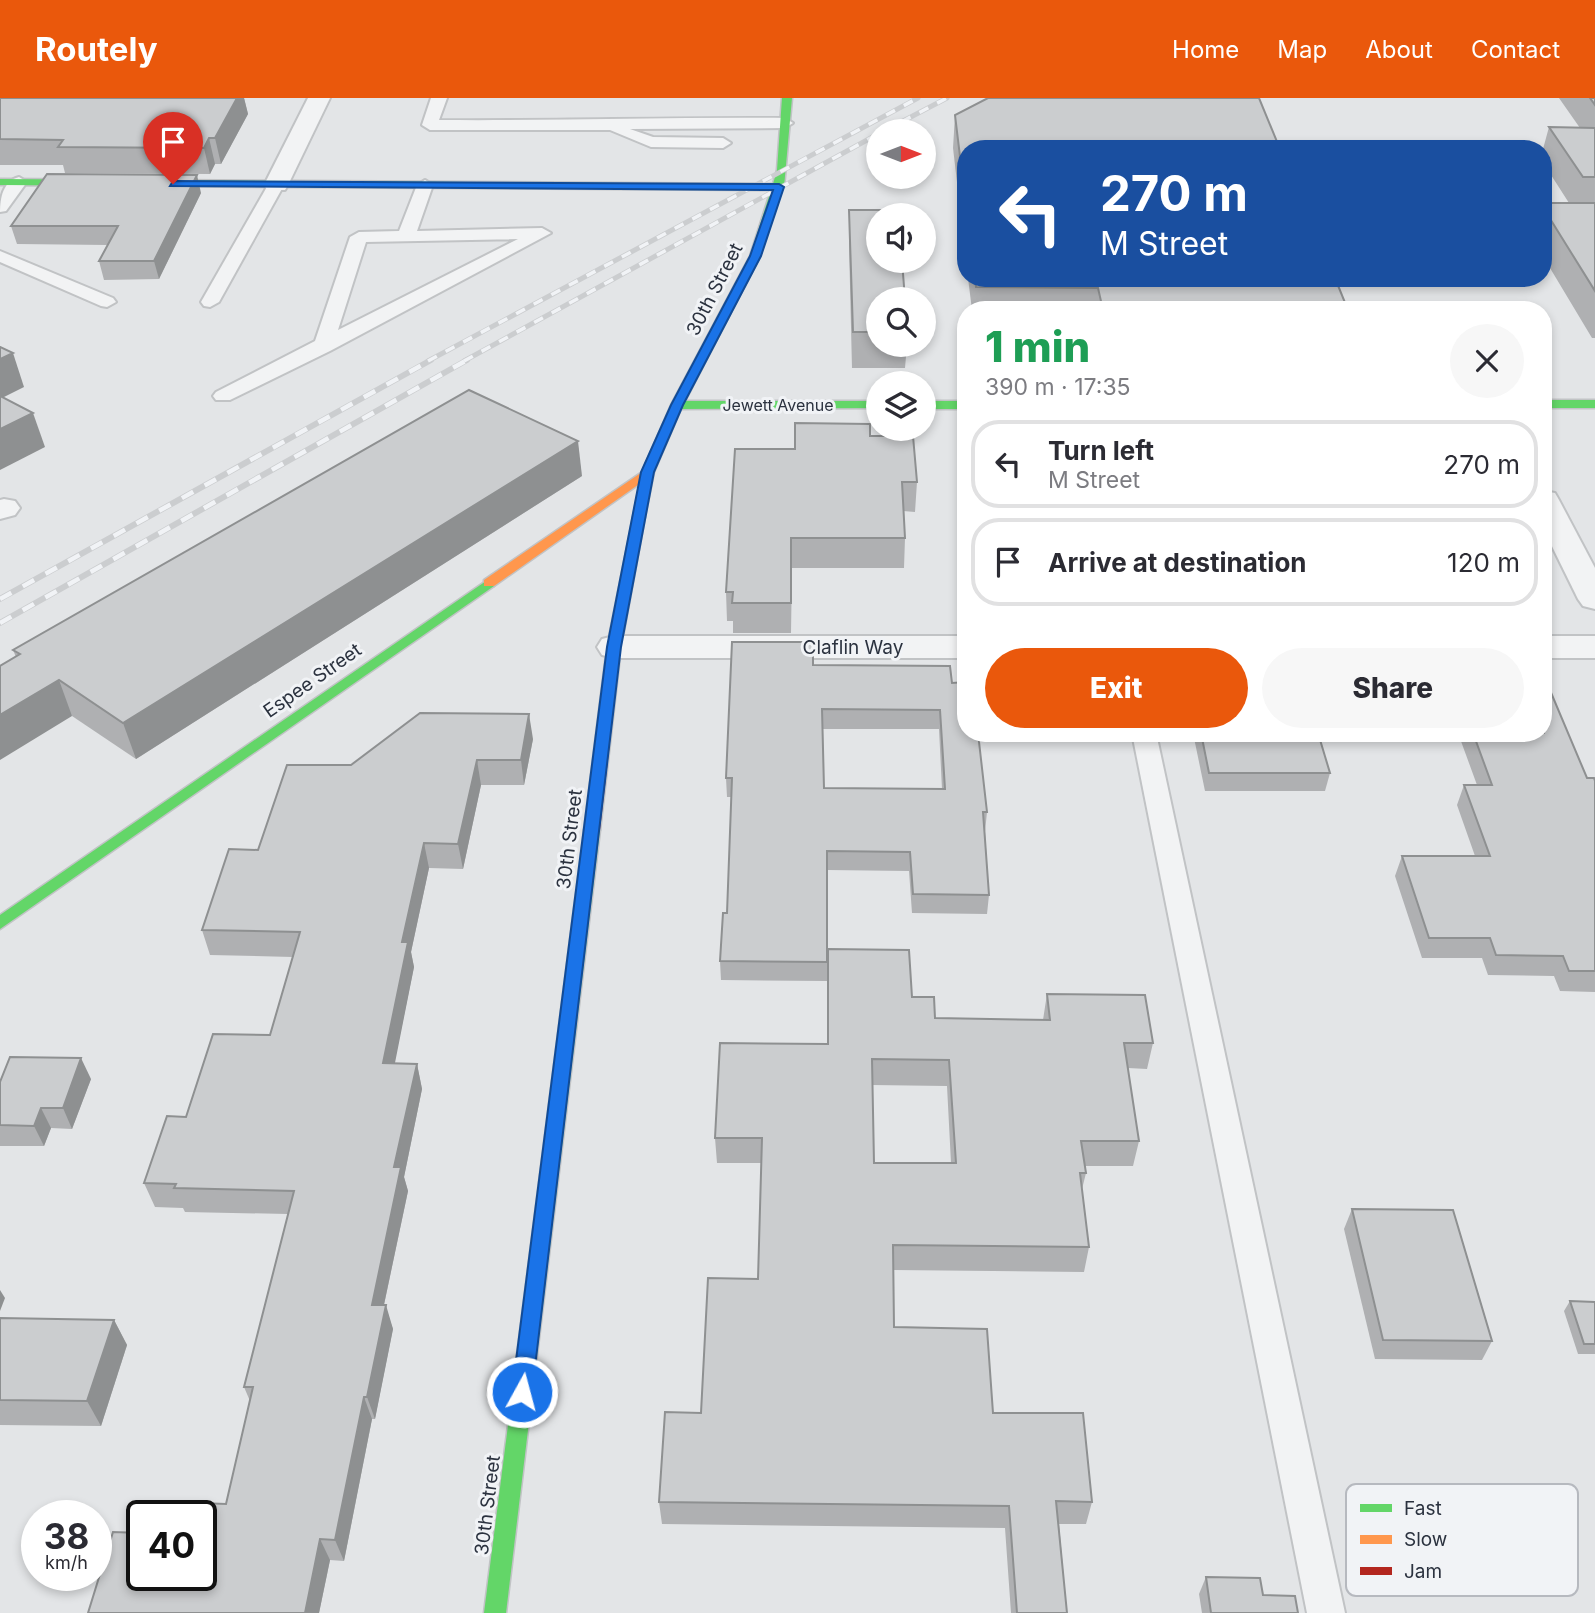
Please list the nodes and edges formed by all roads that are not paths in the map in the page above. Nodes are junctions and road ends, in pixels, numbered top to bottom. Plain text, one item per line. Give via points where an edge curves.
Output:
1 (319, 98) edge
2 (439, 98) edge
3 (787, 98) edge
4 (785, 122) junction
5 (607, 127) junction
6 (723, 143) dead end
7 (0, 182) edge
8 (19, 182) junction
9 (276, 185) junction
10 (425, 185) junction
11 (779, 187) junction
12 (0, 207) edge
13 (406, 236) junction
14 (0, 256) edge
15 (107, 302) dead end
16 (210, 302) dead end
17 (323, 347) junction
18 (223, 396) dead end
19 (1552, 404) edge
20 (1595, 404) edge
21 (677, 405) junction
22 (866, 405) edge
23 (936, 405) edge
24 (957, 405) edge
25 (648, 472) junction
26 (1552, 516) edge
27 (1595, 599) edge
28 (614, 647) junction
29 (957, 647) edge
30 (1552, 647) edge
31 (1595, 647) edge
32 (1146, 742) edge
33 (0, 923) edge
34 (495, 1613) edge
35 (1326, 1613) edge

1 - 9 street
2 - 5 lane via 429,125
3 - 4 street, 30th Street
4 - 5 lane
4 - 11 street, 30th Street
5 - 6 lane via 651,142
7 - 8 street
8 - 9 street
8 - 12 lane
9 - 10 street
9 - 16 lane
10 - 11 street
10 - 13 lane
11 - 21 street, 30th Street via 755,256
13 - 17 lane via 359,237
13 - 17 lane via 542,233
14 - 15 lane
17 - 18 lane
19 - 20 street
21 - 22 street, Jewett Avenue
21 - 25 street, 30th Street
23 - 24 street
25 - 28 street, 30th Street
25 - 33 street, Espee Street
26 - 27 street
28 - 29 street, Claflin Way
28 - 34 street, 30th Street
30 - 31 street
32 - 35 lane

